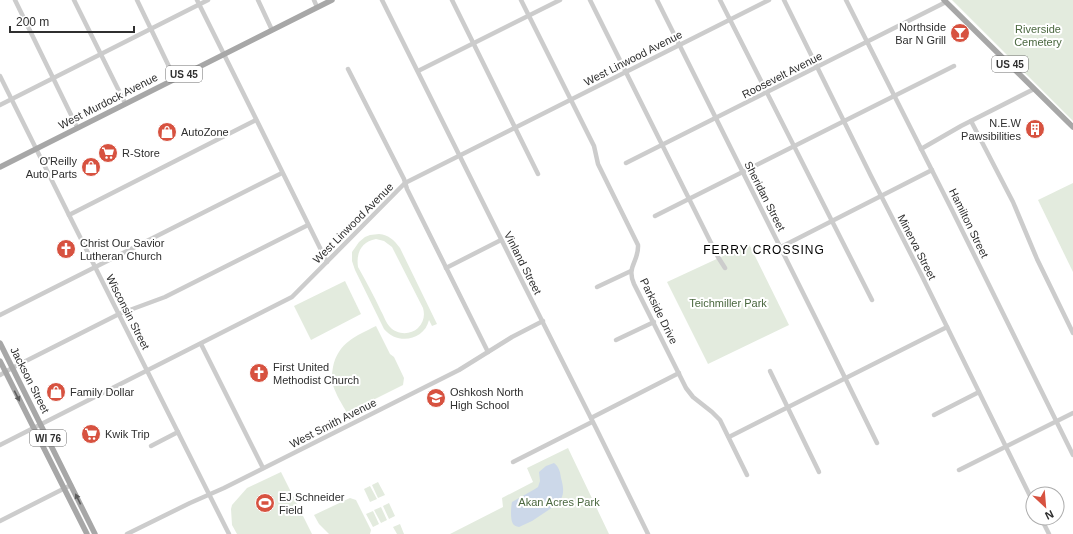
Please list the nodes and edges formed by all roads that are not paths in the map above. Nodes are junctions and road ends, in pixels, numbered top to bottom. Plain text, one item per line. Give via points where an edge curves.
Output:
1 (15, 0) edge
2 (74, 0) edge
3 (137, 0) edge
4 (208, 0) edge
5 (258, 0) edge
6 (314, 0) edge
7 (332, 0) edge
8 (382, 0) edge
9 (452, 0) edge
10 (521, 0) edge
11 (560, 0) edge
12 (590, 0) edge
13 (657, 0) edge
14 (720, 0) edge
15 (769, 0) edge
16 (784, 0) edge
17 (846, 0) edge
18 (945, 1) edge
19 (199, 2) edge
20 (317, 7) junction
21 (529, 16) junction
22 (730, 19) junction
23 (151, 29) junction
24 (272, 30) junction
25 (868, 42) junction
26 (473, 43) junction
27 (679, 45) junction
28 (101, 54) junction
29 (224, 54) junction
30 (954, 66) dead end
31 (817, 68) junction
32 (348, 69) dead end
33 (418, 71) junction
34 (625, 72) junction
35 (0, 76) edge
36 (53, 78) junction
37 (175, 78) junction
38 (1034, 89) junction
39 (767, 93) junction
40 (895, 96) junction
41 (11, 99) junction
42 (571, 100) junction
43 (125, 104) junction
44 (0, 105) edge
45 (716, 118) junction
46 (256, 120) junction
47 (971, 121) junction
48 (844, 122) junction
49 (78, 127) junction
50 (1073, 127) edge
51 (516, 128) junction
52 (662, 146) junction
53 (794, 147) junction
54 (36, 148) junction
55 (922, 149) junction
56 (460, 156) junction
57 (626, 163) dead end
58 (0, 167) edge
59 (932, 170) junction
60 (743, 172) junction
61 (282, 174) junction
62 (538, 174) dead end
63 (406, 183) junction
64 (882, 196) junction
65 (689, 200) junction
66 (68, 215) junction
67 (655, 216) dead end
68 (831, 221) junction
69 (308, 225) junction
70 (502, 240) junction
71 (781, 247) junction
72 (327, 262) junction
73 (96, 268) junction
74 (446, 268) junction
75 (726, 268) dead end
76 (631, 271) junction
77 (597, 288) dead end
78 (872, 300) dead end
79 (119, 314) junction
80 (0, 315) edge
81 (543, 321) junction
82 (654, 322) junction
83 (947, 327) junction
84 (1073, 333) edge
85 (616, 340) dead end
86 (0, 343) edge
87 (201, 344) junction
88 (488, 352) junction
89 (0, 361) edge
90 (12, 368) junction
91 (147, 371) junction
92 (770, 371) dead end
93 (3, 374) edge
94 (679, 374) junction
95 (846, 378) junction
96 (979, 392) junction
97 (787, 407) junction
98 (1073, 413) edge
99 (934, 415) dead end
100 (592, 420) junction
101 (1056, 421) junction
102 (41, 424) junction
103 (34, 428) junction
104 (178, 432) junction
105 (729, 437) junction
106 (877, 444) dead end
107 (0, 445) edge
108 (151, 446) dead end
109 (1005, 447) junction
110 (1073, 455) edge
111 (513, 462) dead end
112 (263, 468) junction
113 (958, 470) dead end
114 (819, 472) dead end
115 (747, 475) dead end
116 (71, 486) junction
117 (1025, 486) edge
118 (64, 489) junction
119 (209, 494) junction
120 (0, 522) edge
121 (87, 534) edge
122 (95, 534) edge
123 (127, 534) edge
124 (229, 534) edge
125 (648, 534) edge

1 - 36 street
2 - 28 street
3 - 23 street
4 - 19 street
5 - 24 street
6 - 20 street
7 - 20 main road, West Murdock Avenue / US 45
8 - 33 street, Vinland Street
9 - 26 street
10 - 21 street, Parkside Drive
11 - 21 street
12 - 34 street
13 - 27 street, Sheridan Street
14 - 22 street
15 - 22 street, West Linwood Avenue
16 - 31 street, Minerva Street
17 - 25 street, Hamilton Street
18 - 25 street, Roosevelt Avenue
18 - 38 main road, US 45
19 - 23 street
19 - 29 street
20 - 24 main road, West Murdock Avenue / US 45
21 - 26 street
21 - 42 street, Parkside Drive
22 - 27 street, West Linwood Avenue
22 - 39 street
23 - 28 street
23 - 37 street
24 - 29 main road, West Murdock Avenue / US 45
25 - 31 street, Roosevelt Avenue
25 - 40 street, Hamilton Street
26 - 33 street
26 - 51 street
27 - 34 street, West Linwood Avenue
27 - 45 street, Sheridan Street
28 - 36 street
28 - 43 street
29 - 37 main road, West Murdock Avenue / US 45
29 - 46 street
30 - 40 street
31 - 39 street, Roosevelt Avenue
31 - 48 street, Minerva Street
32 - 63 street
33 - 56 street, Vinland Street
34 - 42 street, West Linwood Avenue
34 - 52 street
35 - 41 street, Wisconsin Street
36 - 41 street
36 - 49 street
37 - 43 main road, West Murdock Avenue / US 45
38 - 47 street
38 - 50 main road, US 45
39 - 45 street, Roosevelt Avenue
39 - 53 street
40 - 48 street
40 - 55 street, Hamilton Street
41 - 44 street
41 - 54 street, Wisconsin Street
42 - 51 street, West Linwood Avenue
42 - 76 street, Parkside Drive via 594,146 598,164 638,245 638,253
43 - 49 main road, West Murdock Avenue / US 45
45 - 52 street, Roosevelt Avenue
45 - 60 street, Sheridan Street
46 - 61 street
46 - 66 street
47 - 55 street
47 - 84 street via 1010,196
48 - 53 street
48 - 64 street, Minerva Street
49 - 54 main road, West Murdock Avenue / US 45
51 - 56 street, West Linwood Avenue
51 - 62 street
52 - 57 street, Roosevelt Avenue
52 - 65 street
53 - 60 street
53 - 68 street
54 - 58 main road, West Murdock Avenue / US 45
54 - 66 street, Wisconsin Street
55 - 59 street, Hamilton Street
56 - 63 street, West Linwood Avenue
56 - 70 street, Vinland Street
59 - 64 street
59 - 101 street, Hamilton Street
60 - 65 street
60 - 71 street, Sheridan Street
61 - 69 street
61 - 73 street
63 - 72 street, West Linwood Avenue
63 - 74 street
64 - 68 street
64 - 83 street, Minerva Street
65 - 67 street
65 - 75 street
66 - 73 street, Wisconsin Street
68 - 71 street
68 - 78 street
69 - 72 street
69 - 79 street via 165,297
70 - 74 street
70 - 81 street, Vinland Street
71 - 95 street, Sheridan Street
72 - 87 street, West Linwood Avenue via 292,298
73 - 79 street, Wisconsin Street
73 - 80 street
74 - 88 street
76 - 77 street
76 - 82 street, Parkside Drive via 632,279
79 - 90 street
79 - 91 street, Wisconsin Street
81 - 88 street, West Smith Avenue
81 - 100 street, Vinland Street
82 - 85 street
82 - 94 street, Parkside Drive
83 - 95 street
83 - 96 street, Minerva Street
86 - 90 main road, Jackson Street / WI 76
87 - 91 street, West Linwood Avenue
87 - 112 street
88 - 112 street, West Smith Avenue via 459,370
89 - 93 main road, Jackson Street / WI 76
90 - 93 street
90 - 102 main road, Jackson Street / WI 76
91 - 102 street, West Linwood Avenue
91 - 104 street, Wisconsin Street
92 - 97 street
93 -> 103 main road, Jackson Street / WI 76
94 - 100 street
94 - 105 street, Parkside Drive via 691,395 716,416
95 - 97 street
95 - 106 street, Sheridan Street
96 - 99 street
96 - 109 street, Minerva Street
97 - 105 street
97 - 114 street
98 - 101 street
100 - 111 street
100 - 125 street, Vinland Street
101 - 109 street
101 - 110 street, Hamilton Street
102 - 103 street, West Linwood Avenue
102 - 116 main road, Jackson Street / WI 76
103 - 107 street, West Linwood Avenue
103 - 118 main road, Jackson Street / WI 76
104 - 108 street
104 - 119 street, Wisconsin Street
105 - 115 street, Parkside Drive
109 - 113 street
109 - 117 street, Minerva Street
112 - 119 street, West Smith Avenue
116 - 118 street
122 -> 116 main road, Jackson Street / WI 76
118 - 120 street
118 - 121 main road, Jackson Street / WI 76
119 - 123 street, West Smith Avenue
119 - 124 street, Wisconsin Street

